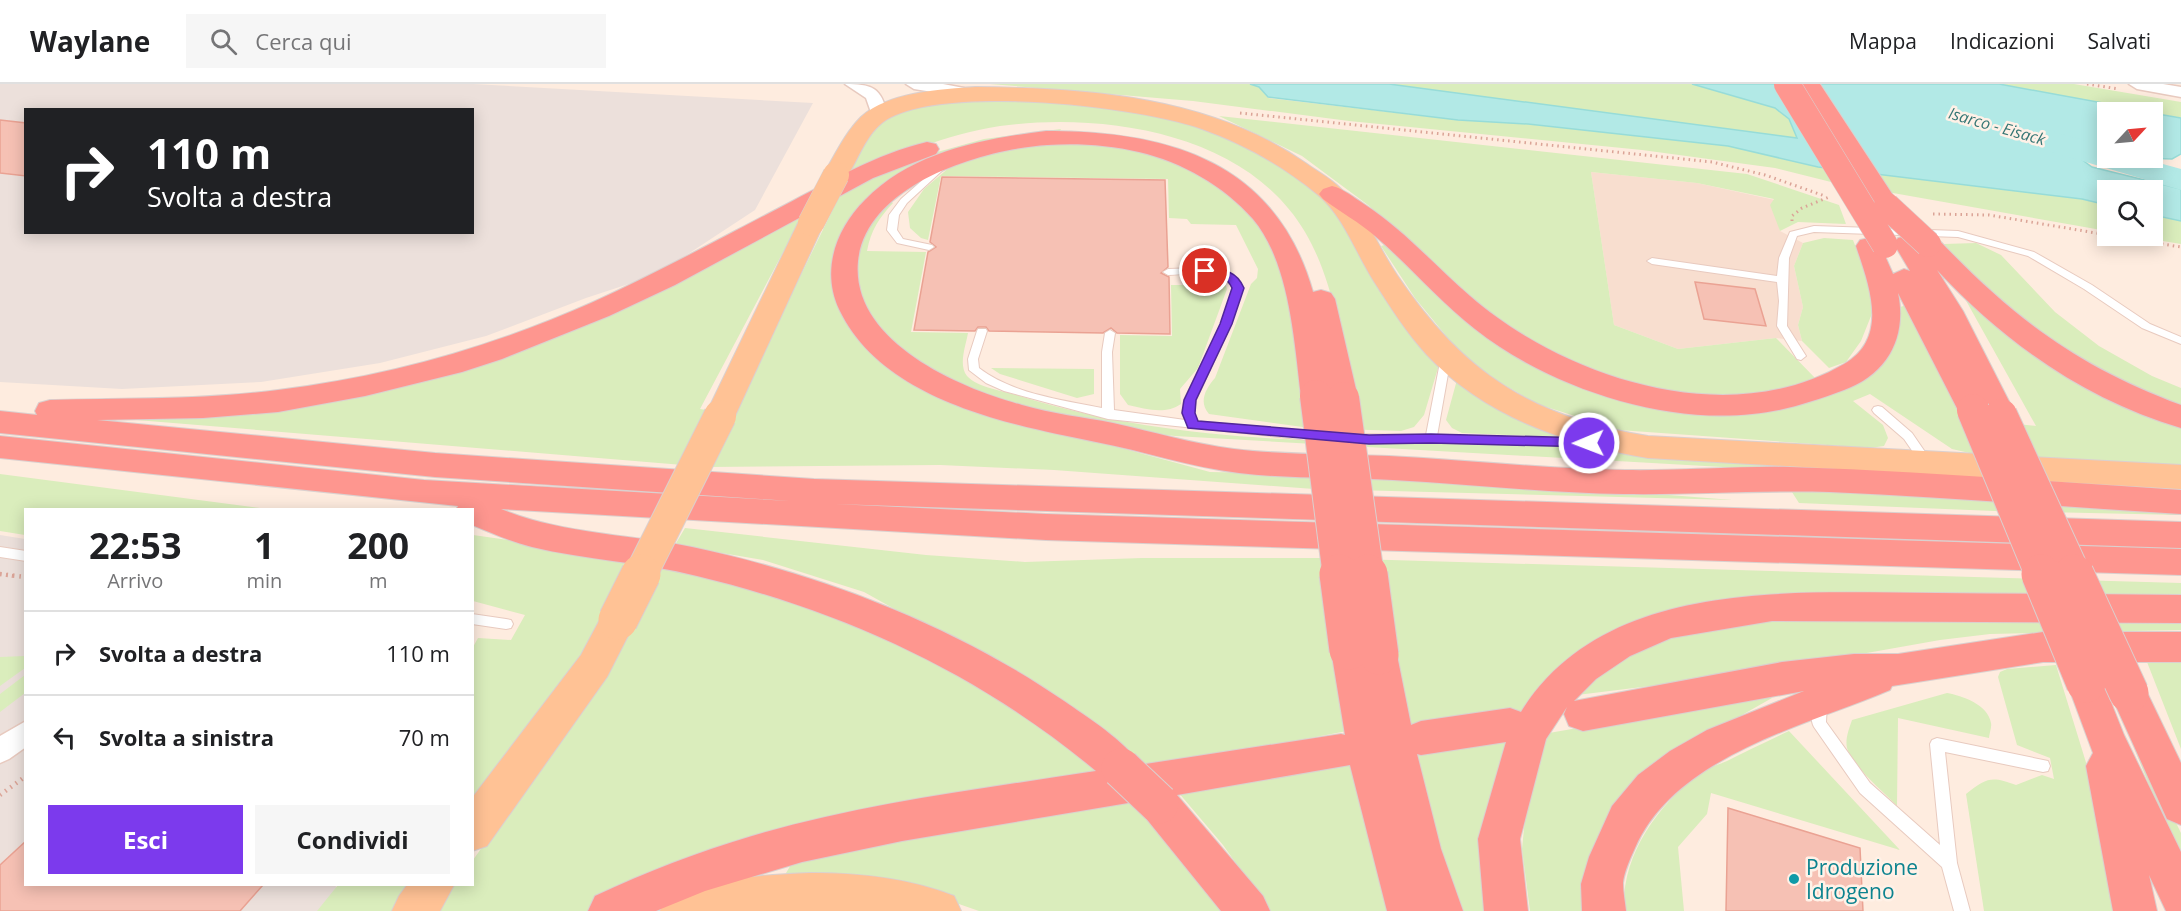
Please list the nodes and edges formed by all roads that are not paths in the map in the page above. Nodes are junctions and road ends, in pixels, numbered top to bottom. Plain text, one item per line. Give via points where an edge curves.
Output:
1 (853, 84) edge
2 (914, 84) edge
3 (1787, 84) edge
4 (1809, 84) edge
5 (2137, 84) edge
6 (958, 92) junction
7 (2181, 92) edge
8 (879, 115) junction
9 (951, 158) junction
10 (1332, 194) junction
11 (1897, 245) junction
12 (929, 247) dead end
13 (1652, 261) dead end
14 (1168, 272) dead end
15 (1782, 280) junction
16 (982, 331) dead end
17 (1110, 333) dead end
18 (2181, 341) edge
19 (1801, 356) dead end
20 (1446, 357) junction
21 (1329, 397) junction
22 (1878, 410) dead end
23 (1987, 412) junction
24 (0, 413) edge
25 (1108, 415) junction
26 (2181, 417) edge
27 (0, 422) edge
28 (1193, 425) junction
29 (1431, 438) junction
30 (1611, 442) junction
31 (0, 447) edge
32 (1926, 462) junction
33 (2181, 477) edge
34 (424, 492) junction
35 (2181, 502) edge
36 (466, 508) edge
37 (474, 511) edge
38 (2181, 535) edge
39 (0, 552) edge
40 (24, 556) edge
41 (2181, 562) edge
42 (2181, 609) edge
43 (474, 619) edge
44 (506, 624) dead end
45 (2181, 647) edge
46 (1364, 653) junction
47 (1898, 670) junction
48 (1820, 700) junction
49 (1583, 714) dead end
50 (1510, 725) dead end
51 (24, 733) edge
52 (2105, 737) junction
53 (1421, 738) dead end
54 (0, 751) edge
55 (1341, 751) dead end
56 (2043, 766) dead end
57 (2181, 806) edge
58 (474, 829) edge
59 (1949, 863) junction
60 (432, 886) edge
61 (2181, 897) edge
62 (414, 911) edge
63 (610, 911) edge
64 (682, 911) edge
65 (939, 911) edge
66 (1248, 911) edge
67 (1409, 911) edge
68 (1441, 911) edge
69 (1506, 911) edge
70 (1604, 911) edge
71 (1962, 911) edge
72 (2135, 911) edge

1 - 8 street via 873,94
2 - 6 street
3 - 11 highway, bridge via 1861,207
4 - 11 highway via 1887,206
5 - 7 street
6 - 8 main road via 930,94
6 - 10 main road via 1157,109 1246,139 1290,163
8 - 58 main road, bridge via 864,127 836,175 594,666
9 - 12 lane via 894,215 892,230 900,241
9 - 21 highway via 1014,140 1084,138 1135,144 1189,161 1217,175 1263,216 1283,247
9 - 35 highway via 895,186 873,206 848,247 844,289 854,314 875,343 904,364 972,400 1024,417 1234,461 1621,482 1775,478
10 - 11 highway via 1382,229 1487,325 1530,353 1583,378 1684,403 1764,403 1826,387 1852,375 1875,355 1885,338 1885,289
10 - 20 main road via 1352,220 1386,280
11 - 23 highway via 1949,311
11 - 26 highway via 1969,289 2035,343 2111,387
13 - 15 lane
14 - 28 lane via 1225,273 1234,278 1238,288 1226,324 1190,400 1188,413
15 - 18 lane via 1792,234 1814,229 1958,234 2031,254 2145,326
15 - 19 lane via 1782,326
16 - 25 lane via 973,358 974,370 985,380
17 - 25 lane
20 - 29 lane
20 - 30 main road via 1509,402
21 - 24 highway via 1311,261 1274,202 1218,160 1178,143 1092,126 1044,126 990,133 933,147 864,173 599,310 451,365 365,386 278,401 192,408
21 - 46 highway, bridge
22 - 32 lane via 1908,436
23 - 52 highway, bridge
23 - 57 highway, bridge via 2129,693
25 - 28 lane
27 - 38 highway via 435,465 802,490
28 - 29 lane via 1369,440
29 - 30 lane
30 - 32 main road
31 - 34 highway
32 - 33 main road
34 - 36 highway
34 - 41 highway via 1035,526
37 - 66 highway, bridge via 530,533 696,561 815,594 928,640 1003,682 1098,747 1159,804
39 - 40 lane
42 - 69 highway via 1772,607 1667,624 1617,645 1583,668 1549,700 1528,735 1499,839
43 - 44 lane
45 - 47 highway via 2043,647
46 - 67 highway via 1371,774
46 - 68 highway
47 - 48 highway
47 - 49 highway via 1854,670 1782,678
48 - 59 lane via 1820,723 1865,788
48 - 70 highway via 1738,733 1678,767 1643,796 1616,835 1602,883
50 - 53 highway
51 - 54 street
52 - 61 highway
52 - 72 highway via 2106,769
55 - 63 highway via 850,830 742,858 676,881
56 - 59 lane via 1937,744
59 - 71 lane
60 - 62 main road
64 - 65 main road via 761,896 821,893 888,898

